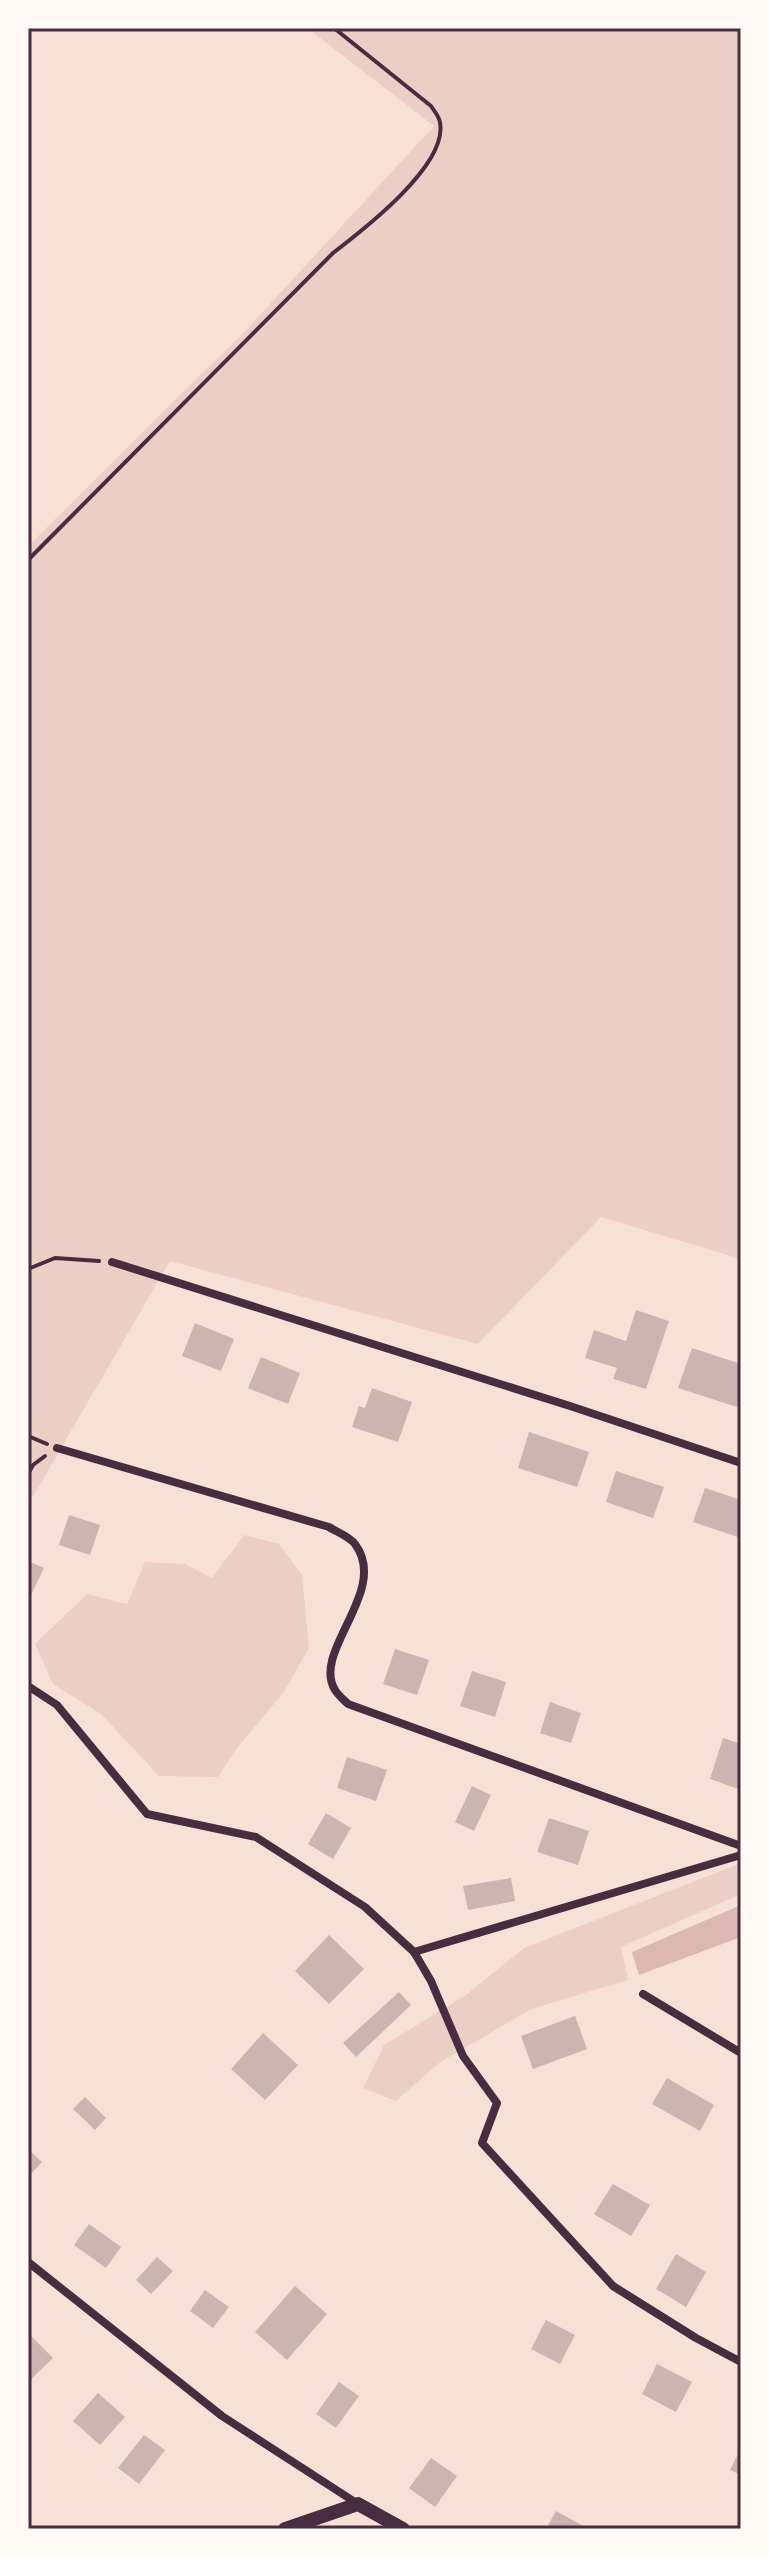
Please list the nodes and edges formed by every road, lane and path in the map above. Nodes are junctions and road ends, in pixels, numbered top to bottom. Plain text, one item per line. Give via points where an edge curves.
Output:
1 (334, 28) edge
2 (28, 560) edge
3 (112, 1262) joint
4 (28, 1269) edge
5 (57, 1448) joint
6 (741, 1463) edge
7 (28, 1474) edge
8 (28, 1686) edge
9 (741, 1846) edge
10 (741, 1855) edge
11 (414, 1952) junction
12 (643, 1994) dead end
13 (741, 2053) edge
14 (28, 2262) edge
15 (741, 2362) edge
16 (358, 2504) junction
17 (285, 2529) edge
18 (403, 2529) edge

1 - 2 path via 431,106 440,122 438,143 387,211 333,253
3 - 4 path via 55,1258
3 - 6 street
5 - 7 path
5 - 9 street via 329,1527 354,1542 363,1560 365,1584 330,1668 334,1689 348,1704
8 - 11 street via 57,1705 147,1814 256,1837 365,1907
10 - 11 street
11 - 15 street via 463,2056 497,2103 482,2143 613,2286
12 - 13 street
14 - 16 street via 222,2416
16 - 17 street
16 - 18 street

